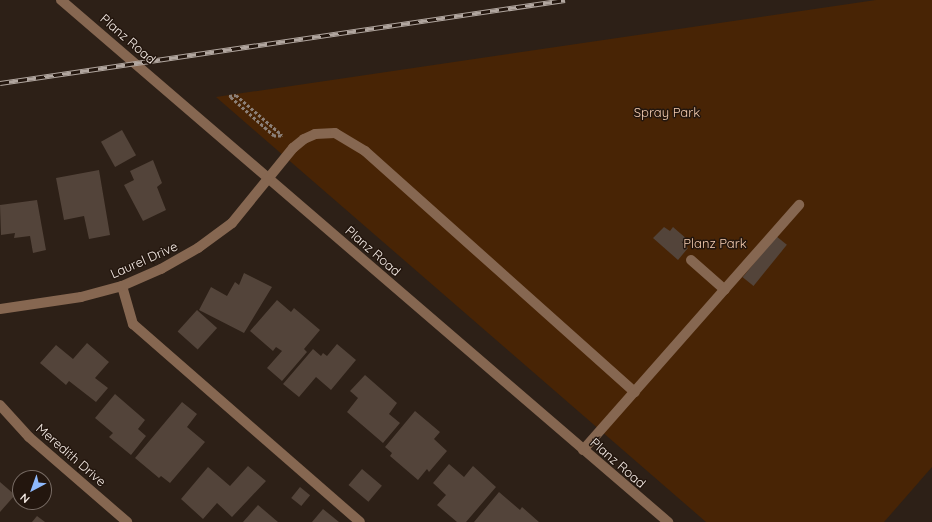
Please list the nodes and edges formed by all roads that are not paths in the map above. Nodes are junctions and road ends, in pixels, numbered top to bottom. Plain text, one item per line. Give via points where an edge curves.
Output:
1 (61, 0) edge
2 (270, 178) junction
3 (799, 206) dead end
4 (691, 260) dead end
5 (122, 286) junction
6 (725, 290) junction
7 (0, 310) edge
8 (635, 392) junction
9 (0, 405) edge
10 (584, 450) junction
11 (127, 522) edge
12 (360, 522) edge
13 (668, 522) edge

1 - 2 street, Planz Road
2 - 5 street, Laurel Drive via 232,223 198,248 161,269
2 - 8 street, Laurel Drive via 293,148 304,139 315,134 335,133 365,151
2 - 10 street, Planz Road
3 - 6 street
4 - 6 street
5 - 7 street, Laurel Drive via 81,297
5 - 12 street via 133,324
6 - 8 street
8 - 10 street
9 - 11 street, Meredith Drive via 29,437
10 - 13 street, Planz Road

